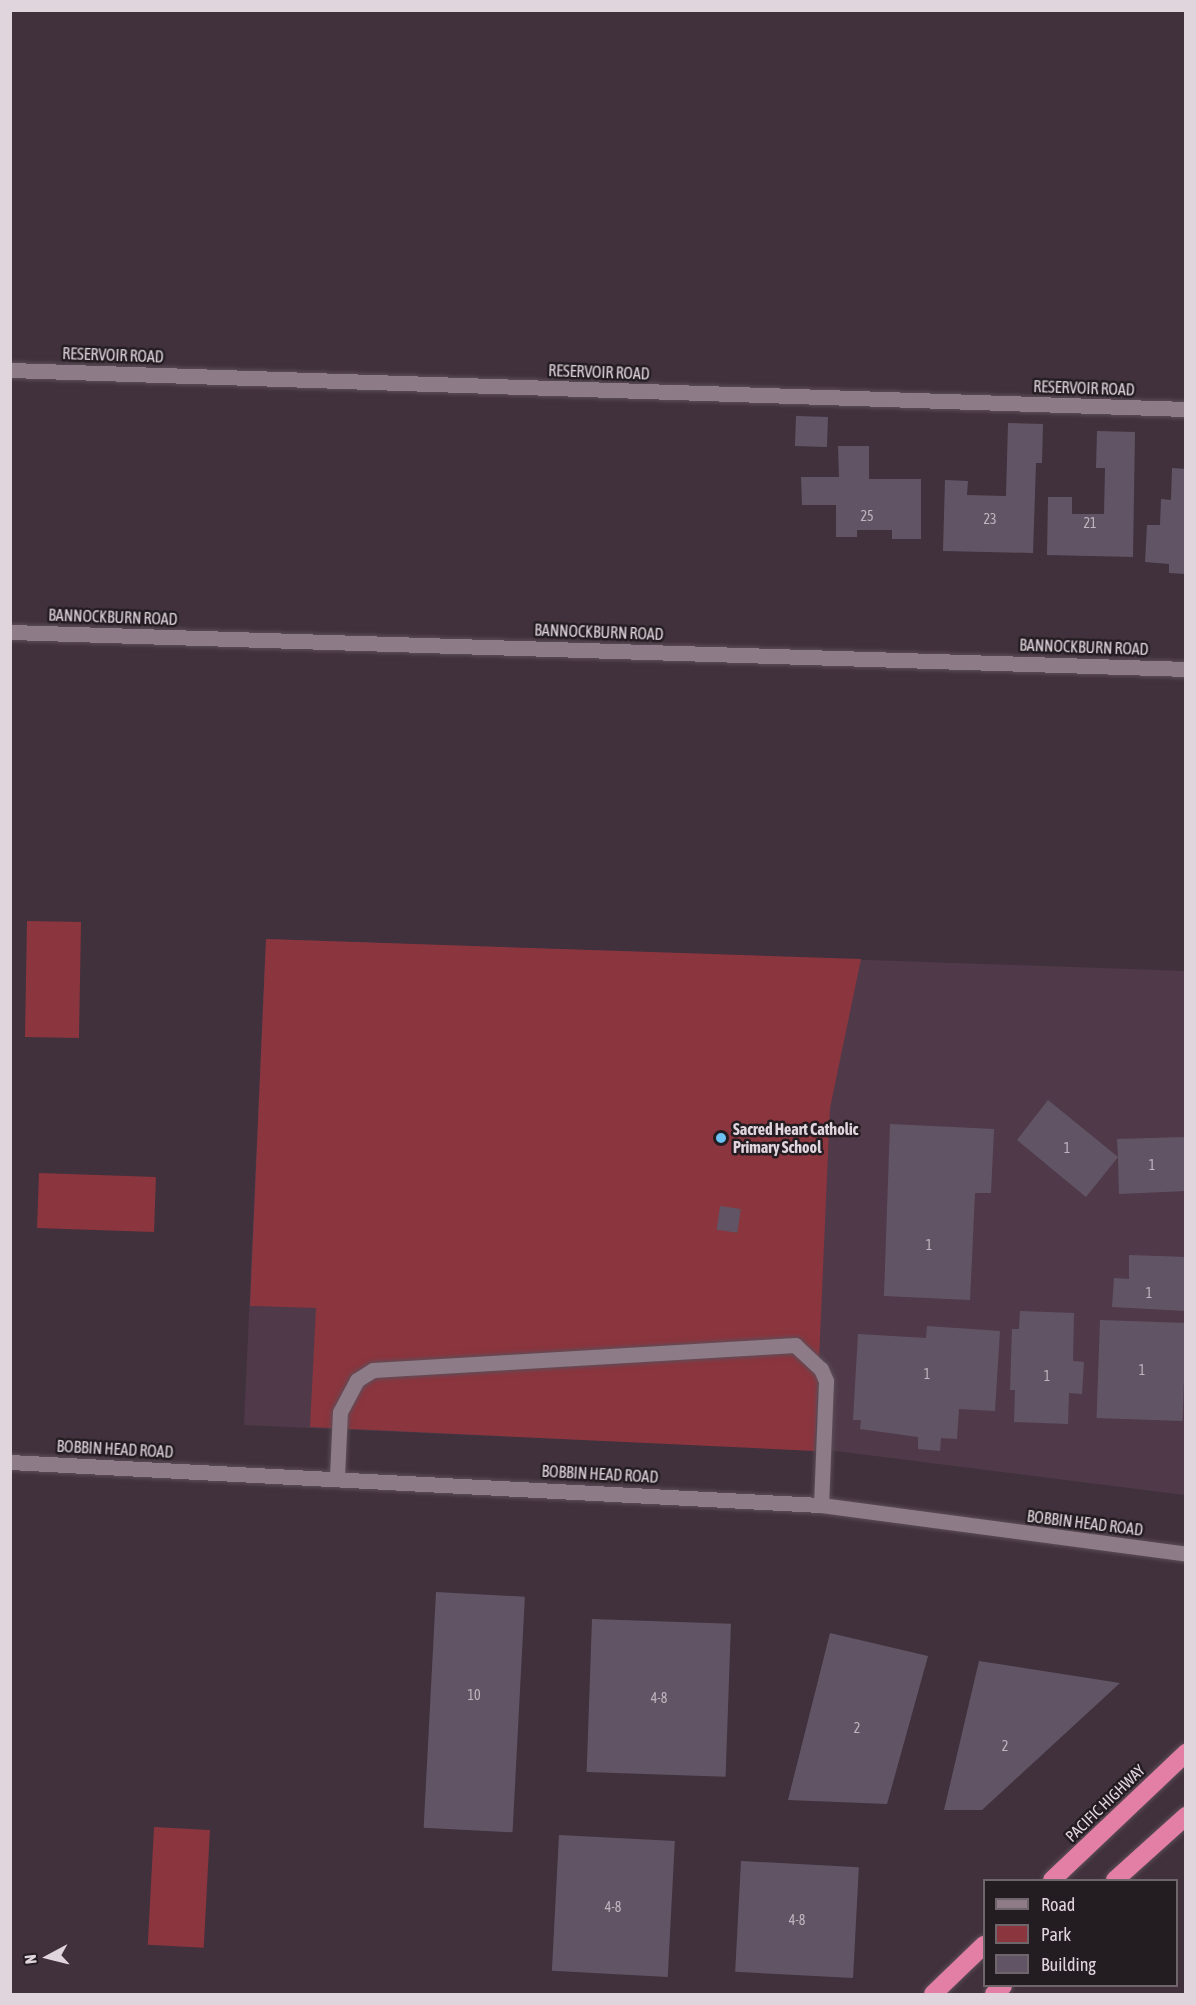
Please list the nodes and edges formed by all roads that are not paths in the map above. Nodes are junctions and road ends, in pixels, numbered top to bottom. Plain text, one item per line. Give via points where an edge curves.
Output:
1 (10, 370) edge
2 (1185, 409) edge
3 (10, 632) edge
4 (1185, 669) edge
5 (10, 1462) edge
6 (337, 1477) junction
7 (821, 1505) junction
8 (1185, 1554) edge
9 (1185, 1753) edge
10 (1185, 1816) edge
11 (1054, 1879) edge
12 (1117, 1879) edge
13 (983, 1946) edge
14 (933, 1995) edge

1 - 2 street, RESERVOIR ROAD
3 - 4 street, BANNOCKBURN ROAD
5 - 6 street, BOBBIN HEAD ROAD
6 - 7 street, BOBBIN HEAD ROAD
6 - 7 street via 340,1412 357,1380 373,1370 795,1345 821,1369 826,1381
7 - 8 street, BOBBIN HEAD ROAD
9 - 11 highway, PACIFIC HIGHWAY
10 - 12 highway
13 - 14 highway

